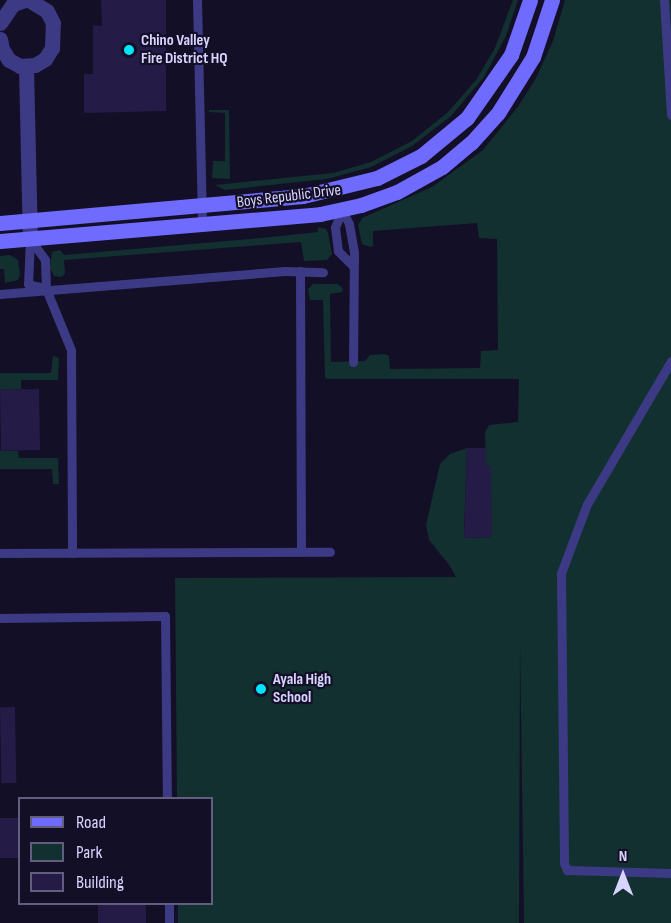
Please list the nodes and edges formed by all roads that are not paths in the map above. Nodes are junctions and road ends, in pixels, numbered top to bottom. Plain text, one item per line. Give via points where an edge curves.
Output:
1 (27, 0) edge
2 (197, 0) edge
3 (530, 0) edge
4 (552, 0) edge
5 (664, 0) edge
6 (0, 23) edge
7 (0, 39) edge
8 (26, 67) junction
9 (671, 115) edge
10 (201, 205) junction
11 (342, 210) junction
12 (30, 220) junction
13 (0, 223) edge
14 (202, 225) junction
15 (30, 239) junction
16 (0, 241) edge
17 (352, 265) junction
18 (300, 271) junction
19 (323, 272) dead end
20 (46, 289) junction
21 (0, 294) edge
22 (353, 362) dead end
23 (671, 362) edge
24 (301, 552) junction
25 (330, 552) dead end
26 (0, 553) edge
27 (72, 553) junction
28 (0, 618) edge
29 (167, 797) edge
30 (671, 873) edge
31 (168, 905) edge
32 (169, 923) edge

1 - 6 street via 13,4
1 - 8 street via 48,11 54,36 45,59
2 - 10 lane
3 - 10 main road, Boys Republic Drive via 518,38 499,75 466,118 421,156 377,178 331,191
4 - 11 main road, Boys Republic Drive via 542,36 525,73 482,132 426,177 379,199
5 - 9 lane
7 - 8 street via 9,60
8 - 12 street
10 - 12 main road, Boys Republic Drive
10 - 14 lane
11 - 14 main road, Boys Republic Drive
11 - 17 lane via 349,224
11 - 17 lane via 335,227 338,251
12 - 13 main road, Boys Republic Drive
12 - 15 street
14 - 15 main road, Boys Republic Drive
15 - 16 main road, Boys Republic Drive
15 - 20 lane via 45,260
15 - 20 lane via 28,284
17 - 22 lane
18 - 19 lane
18 - 20 lane
18 - 24 lane
20 - 21 lane
20 - 27 lane via 71,350
23 - 30 lane via 587,504 561,573 561,691 567,870
24 - 25 lane
24 - 27 lane
26 - 27 lane
28 - 29 lane via 165,616
31 - 32 lane

